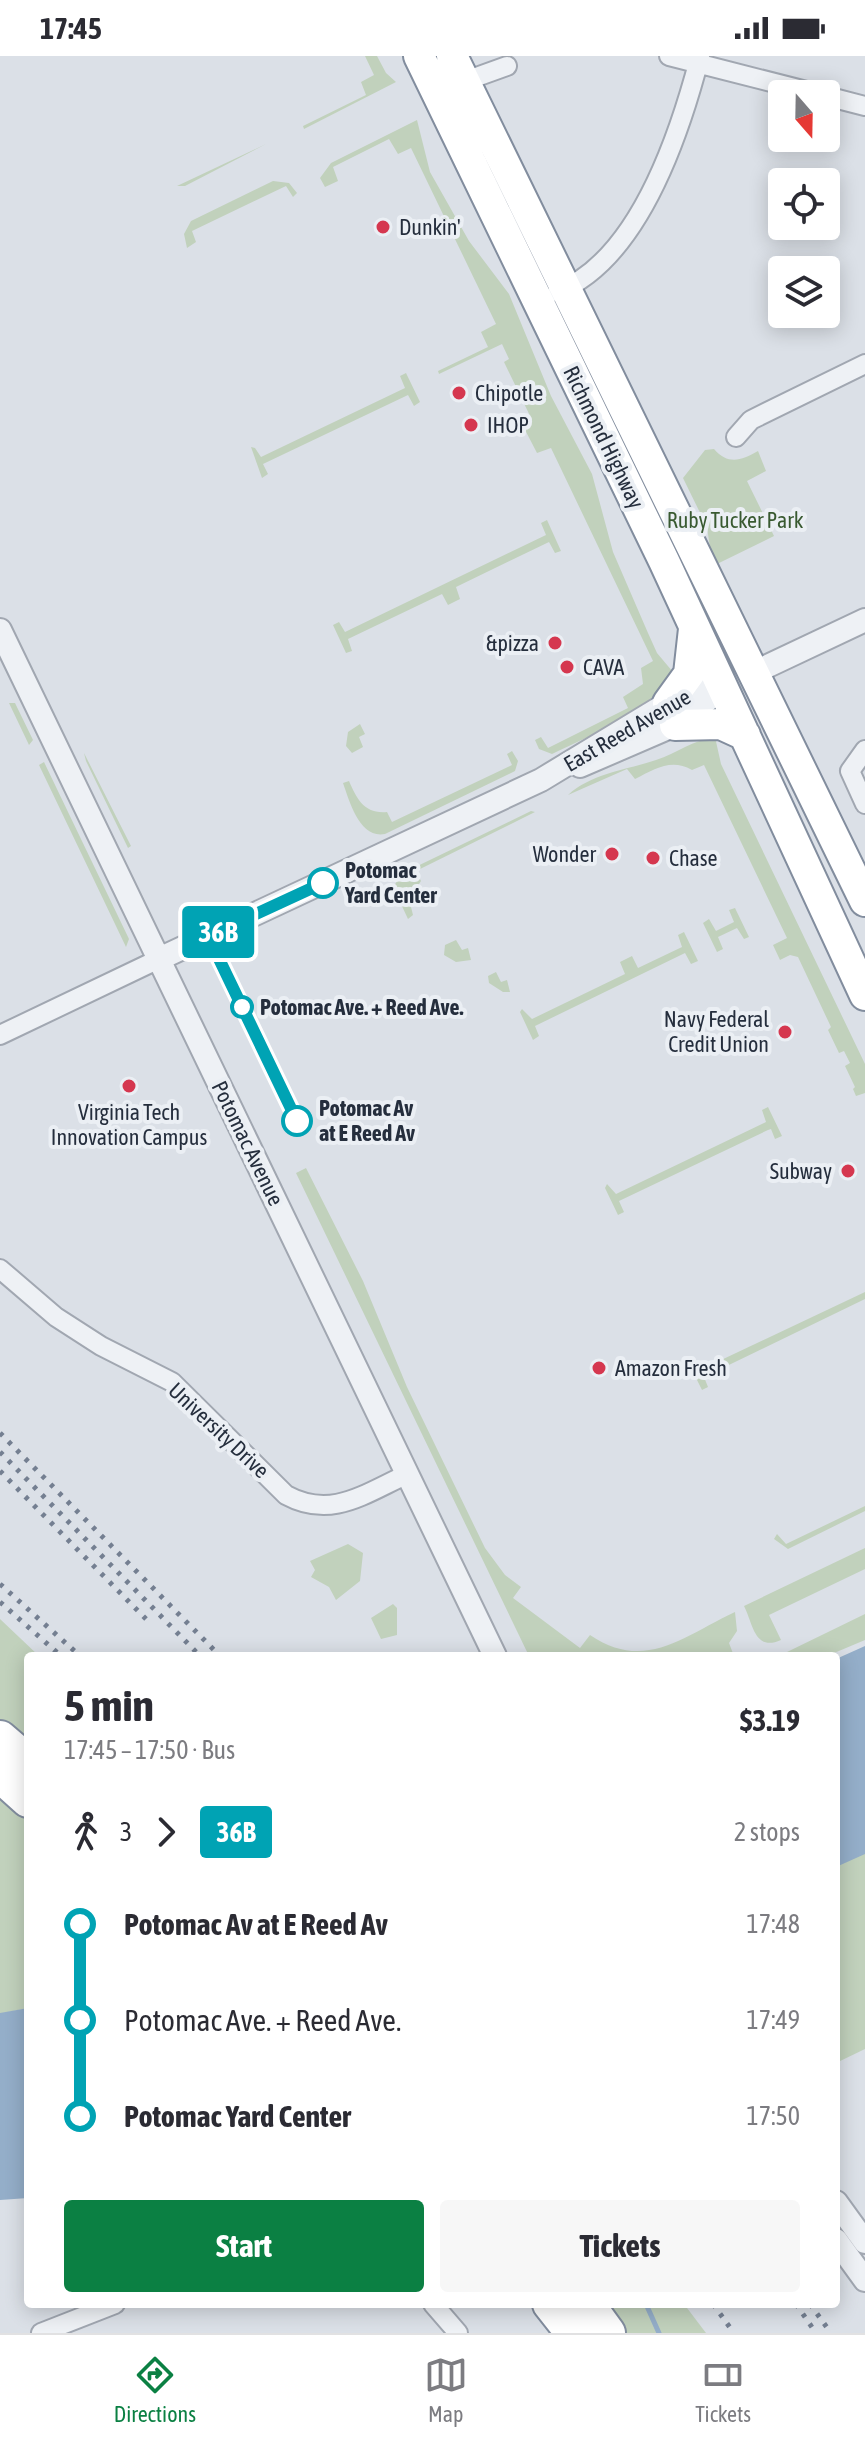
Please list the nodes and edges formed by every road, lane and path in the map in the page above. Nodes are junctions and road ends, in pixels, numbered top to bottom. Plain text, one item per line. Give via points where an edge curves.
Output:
1 (419, 56) edge
2 (669, 56) edge
3 (699, 60) edge
4 (507, 66) dead end
5 (451, 77) edge
6 (769, 80) edge
7 (840, 100) edge
8 (865, 106) edge
9 (564, 289) junction
10 (536, 300) junction
11 (865, 364) edge
12 (736, 437) dead end
13 (865, 620) edge
14 (695, 627) junction
15 (0, 630) edge
16 (736, 690) junction
17 (671, 714) junction
18 (865, 750) edge
19 (865, 804) edge
20 (865, 901) edge
21 (159, 959) junction
22 (865, 995) edge
23 (0, 1035) edge
24 (0, 1269) edge
25 (408, 1474) junction
26 (493, 1652) edge
27 (0, 1738) edge
28 (24, 1759) edge
29 (0, 1775) edge
30 (24, 1796) edge
31 (840, 2208) edge
32 (865, 2242) edge
33 (840, 2246) edge
34 (865, 2280) edge
35 (105, 2308) edge
36 (436, 2308) edge
37 (553, 2308) edge
38 (590, 2308) edge
39 (41, 2333) edge
40 (458, 2333) edge
41 (573, 2333) edge
42 (608, 2333) edge

1 - 5 highway, Richmond Highway
2 - 3 street
3 - 6 street
3 - 9 street via 674,146 645,203 607,255
4 - 5 street
5 - 9 highway, Richmond Highway
5 - 10 highway, Richmond Highway
7 - 8 street
9 - 10 street
9 - 16 highway, Richmond Highway
10 - 14 highway, Richmond Highway
11 - 12 street via 751,420
13 - 16 street, East Reed Avenue
14 - 16 highway, Richmond Highway
14 - 17 highway via 689,674
15 - 21 street, Potomac Avenue
16 - 17 street, East Reed Avenue via 704,686
16 - 17 highway via 721,724
16 - 20 highway via 781,730
16 - 22 highway, Richmond Highway
17 - 21 street, East Reed Avenue
18 - 19 street via 850,771
21 - 23 street, East Reed Avenue
21 - 25 street, Potomac Avenue
24 - 25 street, University Drive via 56,1317 172,1382 286,1495 304,1504 333,1507
25 - 26 street, Potomac Avenue
27 - 28 highway
29 - 30 highway
31 - 32 street
33 - 34 street
35 - 39 street
36 - 40 street
37 - 41 highway
38 - 42 highway

